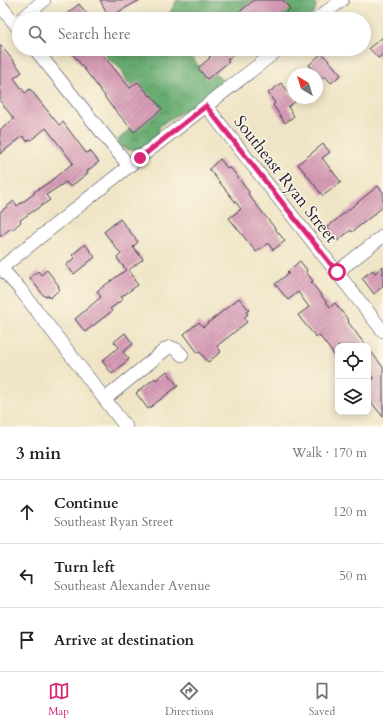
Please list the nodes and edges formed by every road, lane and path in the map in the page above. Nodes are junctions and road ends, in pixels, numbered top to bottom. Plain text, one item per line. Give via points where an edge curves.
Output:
1 (44, 0) edge
2 (342, 0) edge
3 (0, 5) edge
4 (31, 12) edge
5 (327, 12) edge
6 (12, 16) edge
7 (41, 56) edge
8 (270, 56) edge
9 (206, 106) junction
10 (129, 166) junction
11 (383, 236) edge
12 (1, 268) edge
13 (337, 272) junction
14 (383, 331) edge
15 (182, 355) dead end
16 (104, 399) junction
17 (126, 427) edge

1 - 4 street
2 - 5 street
3 - 6 street
7 - 10 street
8 - 9 street
9 - 10 street
9 - 13 street, Southeast Ryan Street
10 - 12 street
11 - 13 street
12 - 16 street
13 - 14 street, Southeast Ryan Street
15 - 16 street via 170,347 166,349
16 - 17 street

